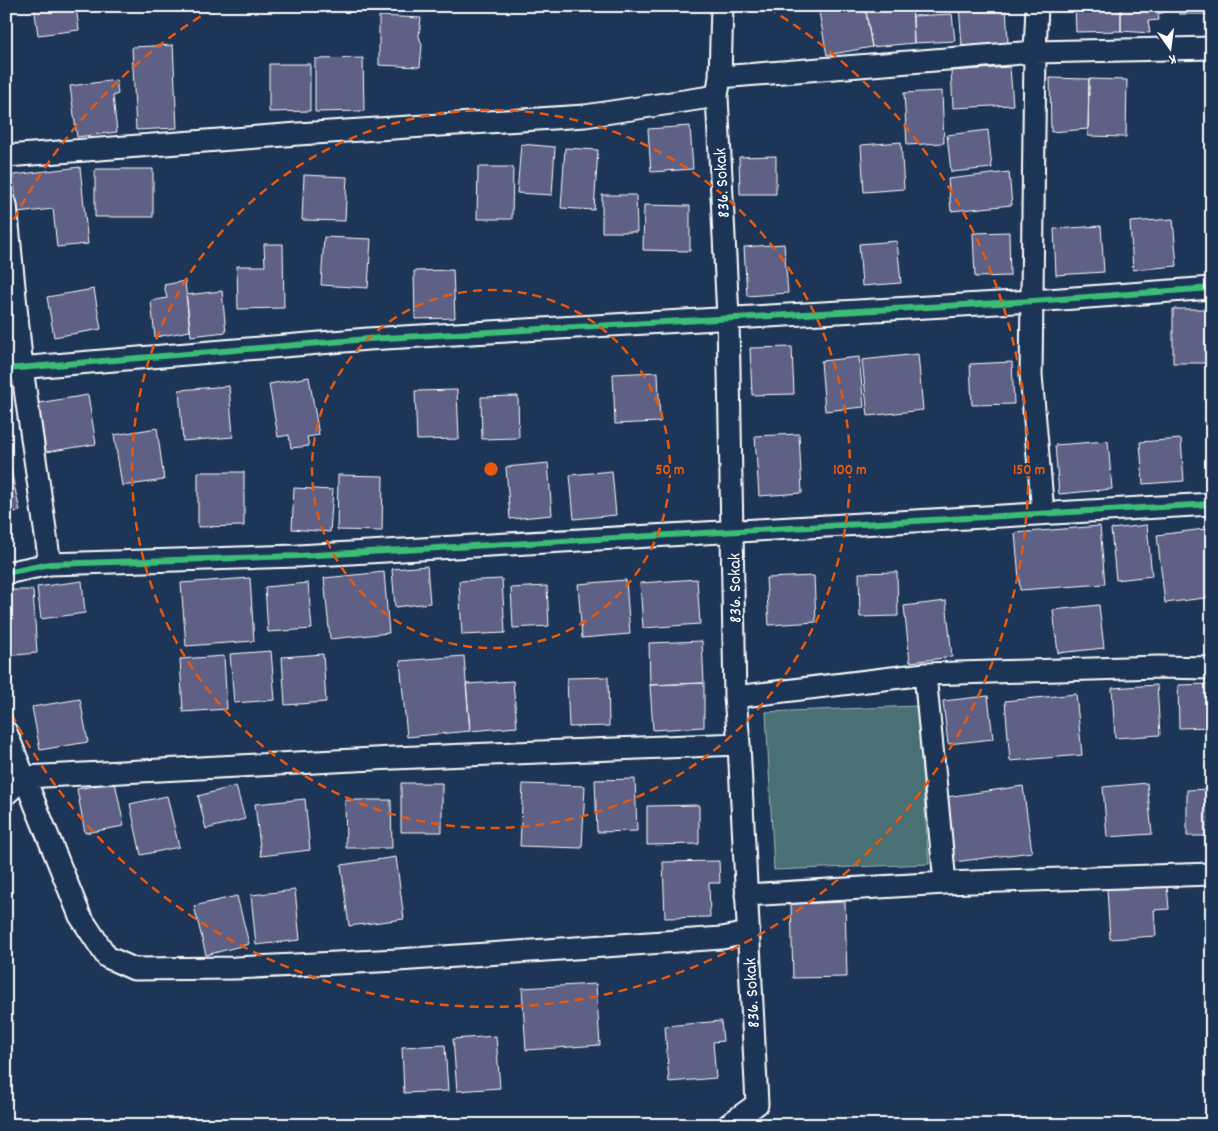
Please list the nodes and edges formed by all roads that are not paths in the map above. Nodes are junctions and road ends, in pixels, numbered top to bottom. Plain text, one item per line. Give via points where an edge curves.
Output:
1 (722, 6) edge
2 (1037, 6) edge
3 (1212, 48) edge
4 (1035, 52) junction
5 (719, 87) junction
6 (6, 156) edge
7 (6, 205) edge
8 (1212, 288) edge
9 (1033, 301) junction
10 (728, 317) junction
11 (14, 369) edge
12 (1212, 504) edge
13 (1043, 513) junction
14 (733, 532) junction
15 (50, 564) junction
16 (6, 573) edge
17 (1212, 668) edge
18 (925, 674) junction
19 (735, 696) junction
20 (6, 732) edge
21 (739, 744) junction
22 (25, 777) junction
23 (6, 794) edge
24 (1212, 874) edge
25 (945, 883) junction
26 (746, 895) junction
27 (748, 933) junction
28 (728, 1125) edge

1 - 5 street, 836. Sokak
2 - 4 street
3 - 4 street
4 - 5 street
4 - 9 street
5 - 6 street via 585,116
5 - 10 street, 836. Sokak
7 - 11 street
8 - 9 street
9 - 10 street
9 - 13 street via 1031,375
10 - 11 street via 368,339
10 - 14 street, 836. Sokak
11 - 15 street
12 - 13 street
13 - 14 street
14 - 15 street via 298,556
14 - 19 street, 836. Sokak
15 - 16 street
17 - 18 street via 1158,666
18 - 19 street
18 - 25 street
19 - 21 street, 836. Sokak
20 - 22 street
21 - 22 street
21 - 26 street, 836. Sokak
22 - 23 street
22 - 27 street via 80,916 107,957 134,969 398,960
24 - 25 street
25 - 26 street
26 - 27 street, 836. Sokak
27 - 28 street, 836. Sokak via 757,1104

